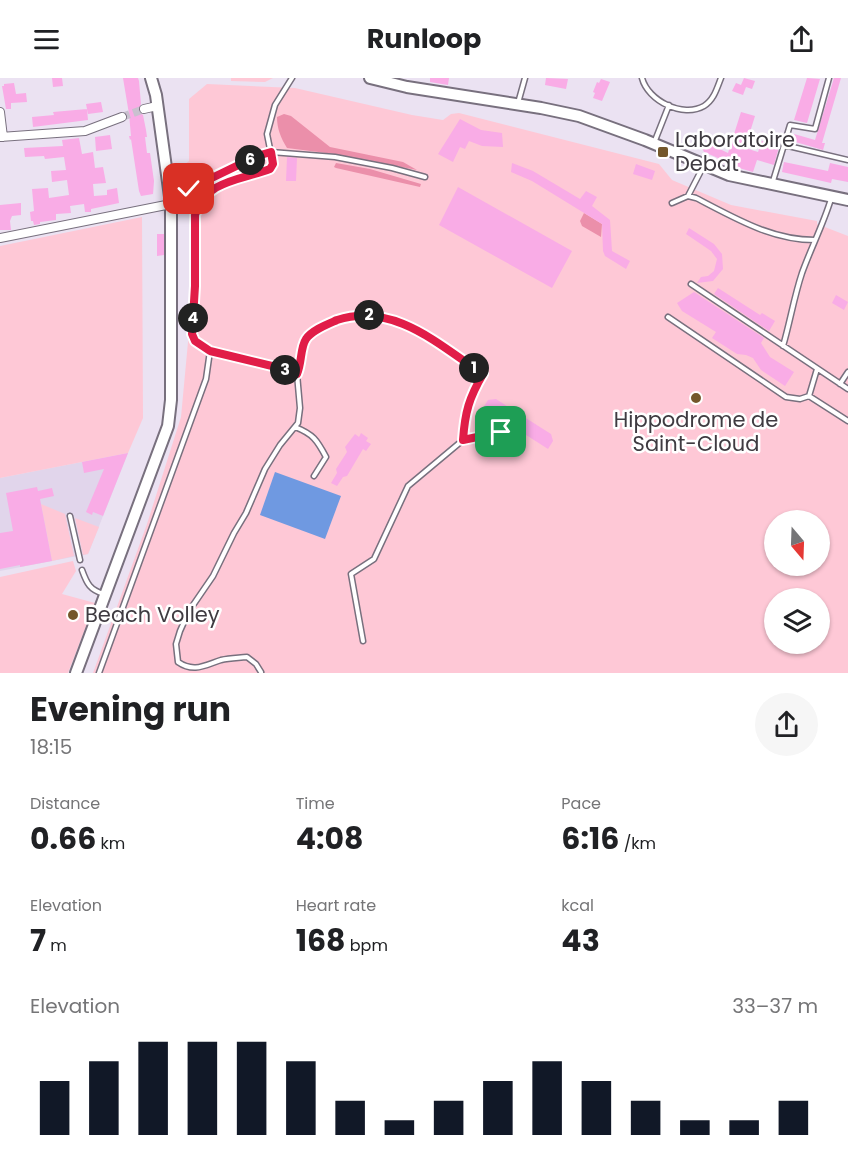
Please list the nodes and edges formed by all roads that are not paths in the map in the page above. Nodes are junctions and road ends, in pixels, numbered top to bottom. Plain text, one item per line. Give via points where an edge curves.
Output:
1 (151, 78) edge
2 (158, 78) edge
3 (292, 78) edge
4 (370, 78) edge
5 (525, 78) edge
6 (642, 78) edge
7 (721, 78) edge
8 (829, 78) edge
9 (156, 101) junction
10 (518, 104) junction
11 (669, 105) junction
12 (144, 109) tunnel mouth
13 (0, 112) edge
14 (122, 117) tunnel mouth
15 (1, 137) edge
16 (653, 144) junction
17 (784, 145) junction
18 (271, 152) junction
19 (848, 160) edge
20 (704, 164) junction
21 (425, 177) dead end
22 (772, 185) junction
23 (687, 196) junction
24 (832, 197) junction
25 (848, 198) edge
26 (170, 200) junction
27 (672, 203) dead end
28 (0, 238) edge
29 (815, 240) junction
30 (691, 284) dead end
31 (668, 317) dead end
32 (783, 346) junction
33 (210, 351) junction
34 (817, 369) junction
35 (848, 372) edge
36 (297, 374) junction
37 (840, 384) junction
38 (848, 389) edge
39 (809, 396) junction
40 (848, 421) edge
41 (295, 427) junction
42 (501, 432) dead end
43 (463, 440) junction
44 (314, 476) dead end
45 (70, 516) dead end
46 (80, 560) dead end
47 (82, 570) dead end
48 (105, 594) junction
49 (363, 641) dead end
50 (261, 672) edge
51 (76, 673) edge
52 (99, 673) edge

1 - 9 main road
2 - 9 main road
3 - 18 lane via 275,105 267,134
4 - 10 main road
5 - 10 lane
6 - 11 lane via 649,93
7 - 11 lane via 715,94 702,107 684,110
8 - 17 lane via 815,129 790,125
9 - 12 street
9 - 26 main road
10 - 16 main road via 591,119
11 - 16 lane
13 - 15 street
14 - 15 street via 85,131
16 - 20 main road
17 - 19 lane
17 - 22 lane
18 - 21 lane via 335,158
18 - 26 lane
18 - 33 lane via 270,169 225,182 201,198 197,206 192,334 195,341
20 - 22 main road via 729,175
20 - 23 lane
22 - 24 main road
23 - 27 lane
23 - 29 lane via 754,228 796,240
24 - 25 main road
24 - 29 lane
26 - 28 street
26 - 48 main road via 168,426
29 - 32 lane
30 - 32 lane
31 - 39 lane via 786,397
32 - 34 lane
33 - 36 lane
33 - 52 lane via 204,386
34 - 37 lane
34 - 39 lane
35 - 37 lane
36 - 41 lane via 300,408
36 - 43 lane via 306,338 321,327 363,315 387,317 415,329 483,374 469,398
37 - 38 lane
39 - 40 lane
41 - 44 lane via 311,433 326,457
41 - 50 lane via 266,469 213,576 189,610 176,644 178,662 192,669 247,657
42 - 43 lane
43 - 49 lane via 408,486 374,559 351,574
45 - 46 lane
47 - 48 lane via 88,586
48 - 51 main road

